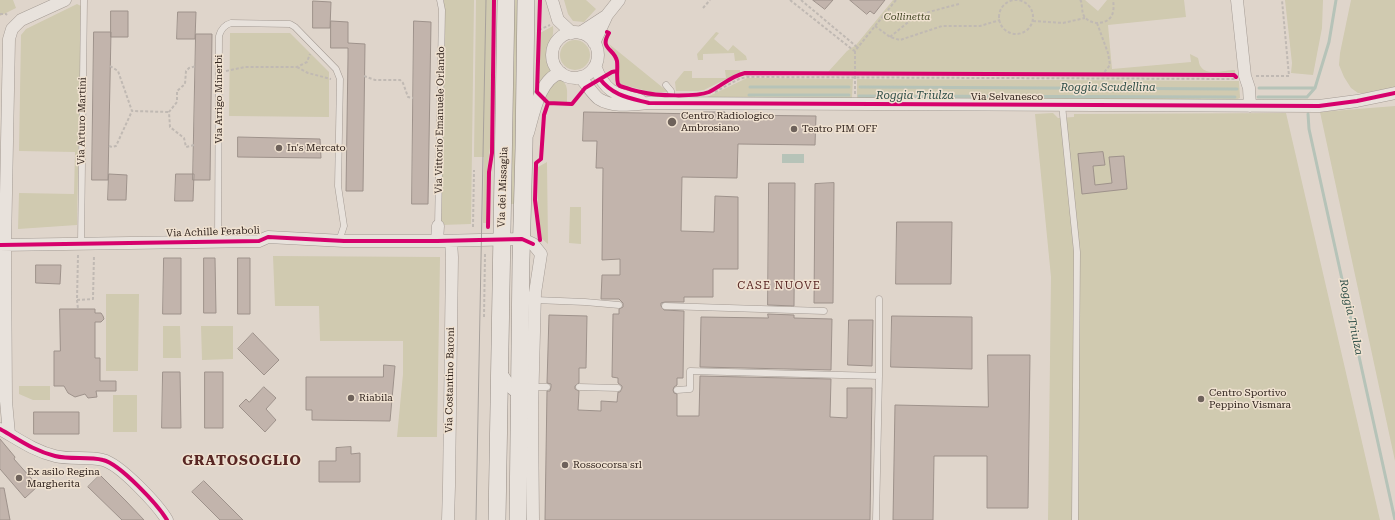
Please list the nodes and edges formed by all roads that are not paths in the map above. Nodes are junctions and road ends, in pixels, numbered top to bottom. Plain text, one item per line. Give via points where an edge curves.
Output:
1 (65, 0) edge
2 (84, 0) edge
3 (440, 0) edge
4 (506, 0) edge
5 (526, 0) edge
6 (552, 0) edge
7 (619, 0) edge
8 (1237, 0) edge
9 (607, 15) junction
10 (554, 22) junction
11 (576, 33) junction
12 (557, 41) junction
13 (594, 43) junction
14 (595, 66) junction
15 (561, 73) junction
16 (580, 77) junction
17 (666, 85) dead end
18 (1395, 93) edge
19 (649, 102) junction
20 (672, 103) junction
21 (1062, 105) junction
22 (1246, 106) junction
23 (524, 148) junction
24 (438, 226) joint
25 (502, 239) junction
26 (522, 239) junction
27 (218, 241) junction
28 (339, 241) junction
29 (437, 241) junction
30 (451, 241) junction
31 (3, 245) edge
32 (79, 248) junction
33 (879, 299) dead end
34 (535, 300) junction
35 (619, 305) dead end
36 (665, 306) dead end
37 (824, 311) dead end
38 (500, 373) junction
39 (879, 376) junction
40 (547, 387) dead end
41 (579, 388) dead end
42 (618, 388) dead end
43 (677, 390) dead end
44 (528, 392) junction
45 (5, 432) edge
46 (167, 520) edge
47 (448, 520) edge
48 (497, 520) edge
49 (518, 520) edge
50 (533, 520) edge
51 (876, 520) edge
52 (1075, 520) edge

1 - 31 street via 21,20 10,34
2 - 32 lane, Via Arturo Martini
3 - 24 lane, Via Vittorio Emanuele Orlando via 442,10
4 - 25 main road, Via dei Missaglia
5 - 23 main road, Via dei Missaglia
6 - 10 street
7 - 9 street
8 - 22 street via 1241,87
9 - 11 street
9 - 13 street
10 - 11 street
10 - 12 street
11 - 12 street via 564,35
11 - 13 street via 588,36
12 - 15 street via 552,56 555,67
13 - 14 street via 597,53
14 - 16 street
14 - 19 street, Via Selvanesco via 600,79 609,89
15 - 16 street via 569,77
15 - 23 street via 551,78 540,95
16 - 19 street, Via Selvanesco via 598,99 609,103 628,105
17 - 20 lane via 671,91
18 - 22 street, Via Selvanesco via 1319,106
19 - 20 street, Via Selvanesco
20 - 21 street, Via Selvanesco
21 - 22 street, Via Selvanesco
21 - 52 lane via 1077,252
23 - 26 main road, Via dei Missaglia
24 - 29 street, Via Vittorio Emanuele Orlando
25 - 26 street, Via Achille Feraboli
25 - 30 street, Via Achille Feraboli
25 - 38 main road, Via dei Missaglia
26 - 34 street, Via dei Missaglia via 533,244 540,254
26 - 44 main road, Via dei Missaglia
27 - 28 street, Via Achille Feraboli via 259,241 268,237
27 - 28 lane, Via Arrigo Minerbi via 219,36 220,30 231,22 290,24 336,70 340,79 338,186 344,226
27 - 32 street, Via Achille Feraboli
28 - 29 street, Via Achille Feraboli
29 - 30 street, Via Achille Feraboli
30 - 47 street, Via Costantino Baroni
31 - 32 street, Via Achille Feraboli
31 - 45 street
33 - 39 lane
34 - 35 lane
34 - 44 street, Via dei Missaglia
36 - 37 lane
38 - 44 street via 510,387
38 - 48 main road, Via dei Missaglia
39 - 43 lane via 690,371 690,389
39 - 51 lane
40 - 44 lane
41 - 42 lane
44 - 49 main road, Via dei Missaglia
44 - 50 street, Via dei Missaglia
45 - 46 street via 36,450 56,457 101,459 110,462 152,499

